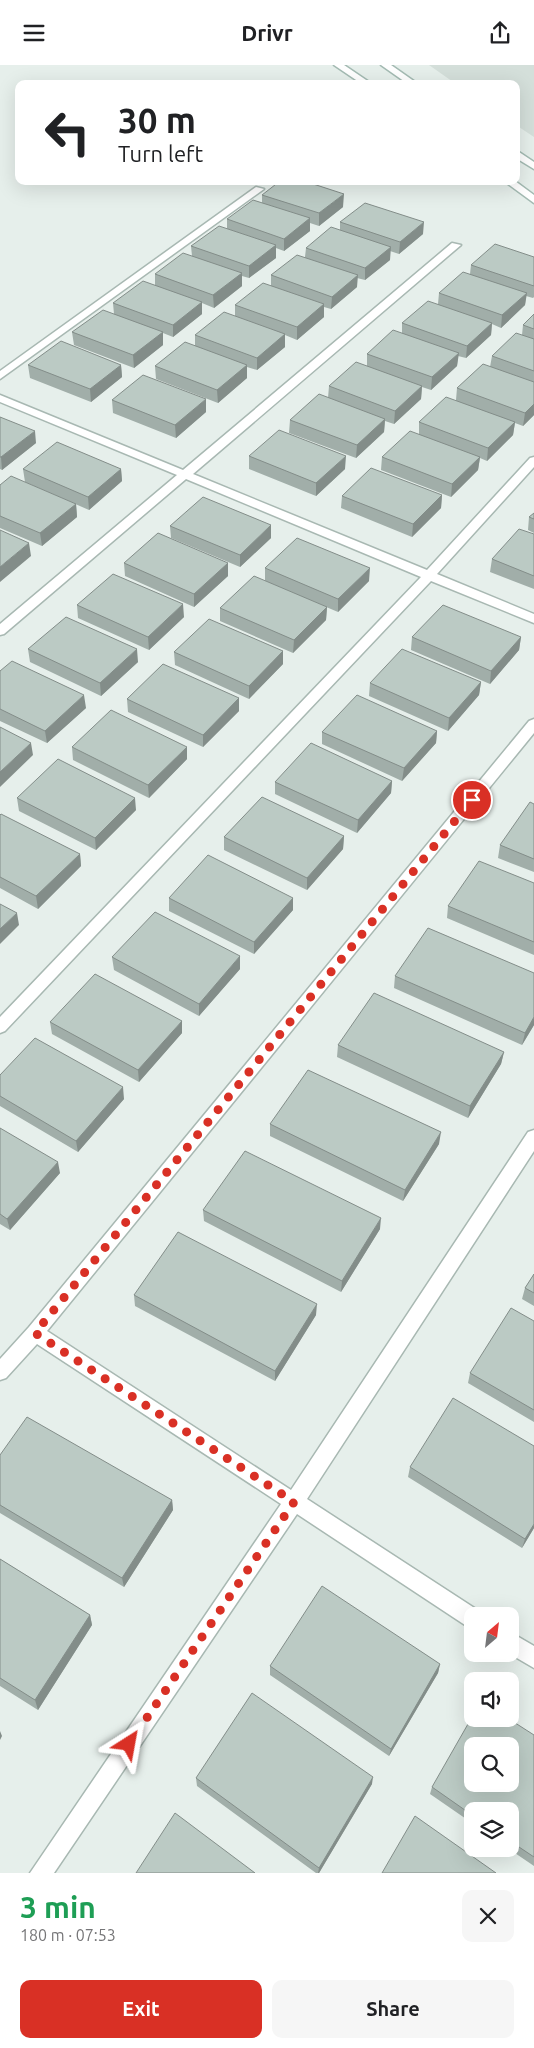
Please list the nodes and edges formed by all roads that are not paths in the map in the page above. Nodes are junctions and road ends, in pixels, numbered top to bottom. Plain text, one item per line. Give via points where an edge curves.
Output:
1 (338, 65) edge
2 (385, 65) edge
3 (362, 80) edge
4 (408, 80) edge
5 (520, 156) edge
6 (534, 165) edge
7 (514, 185) edge
8 (259, 189) dead end
9 (534, 200) edge
10 (456, 245) dead end
11 (0, 376) edge
12 (0, 398) edge
13 (534, 460) edge
14 (186, 475) junction
15 (429, 575) junction
16 (534, 619) edge
17 (0, 631) edge
18 (534, 724) edge
19 (0, 1027) edge
20 (534, 1137) edge
21 (35, 1333) junction
22 (0, 1372) edge
23 (294, 1502) junction
24 (464, 1613) edge
25 (519, 1648) edge
26 (534, 1658) edge
27 (41, 1873) edge

1 - 3 street
2 - 4 street
5 - 6 street
7 - 9 street
8 - 11 street
10 - 14 street
12 - 14 street
13 - 15 street
14 - 15 street
14 - 17 street
15 - 16 street
15 - 19 street
18 - 21 street
20 - 23 street
21 - 22 street
21 - 23 street
23 - 24 street
23 - 27 street
25 - 26 street

